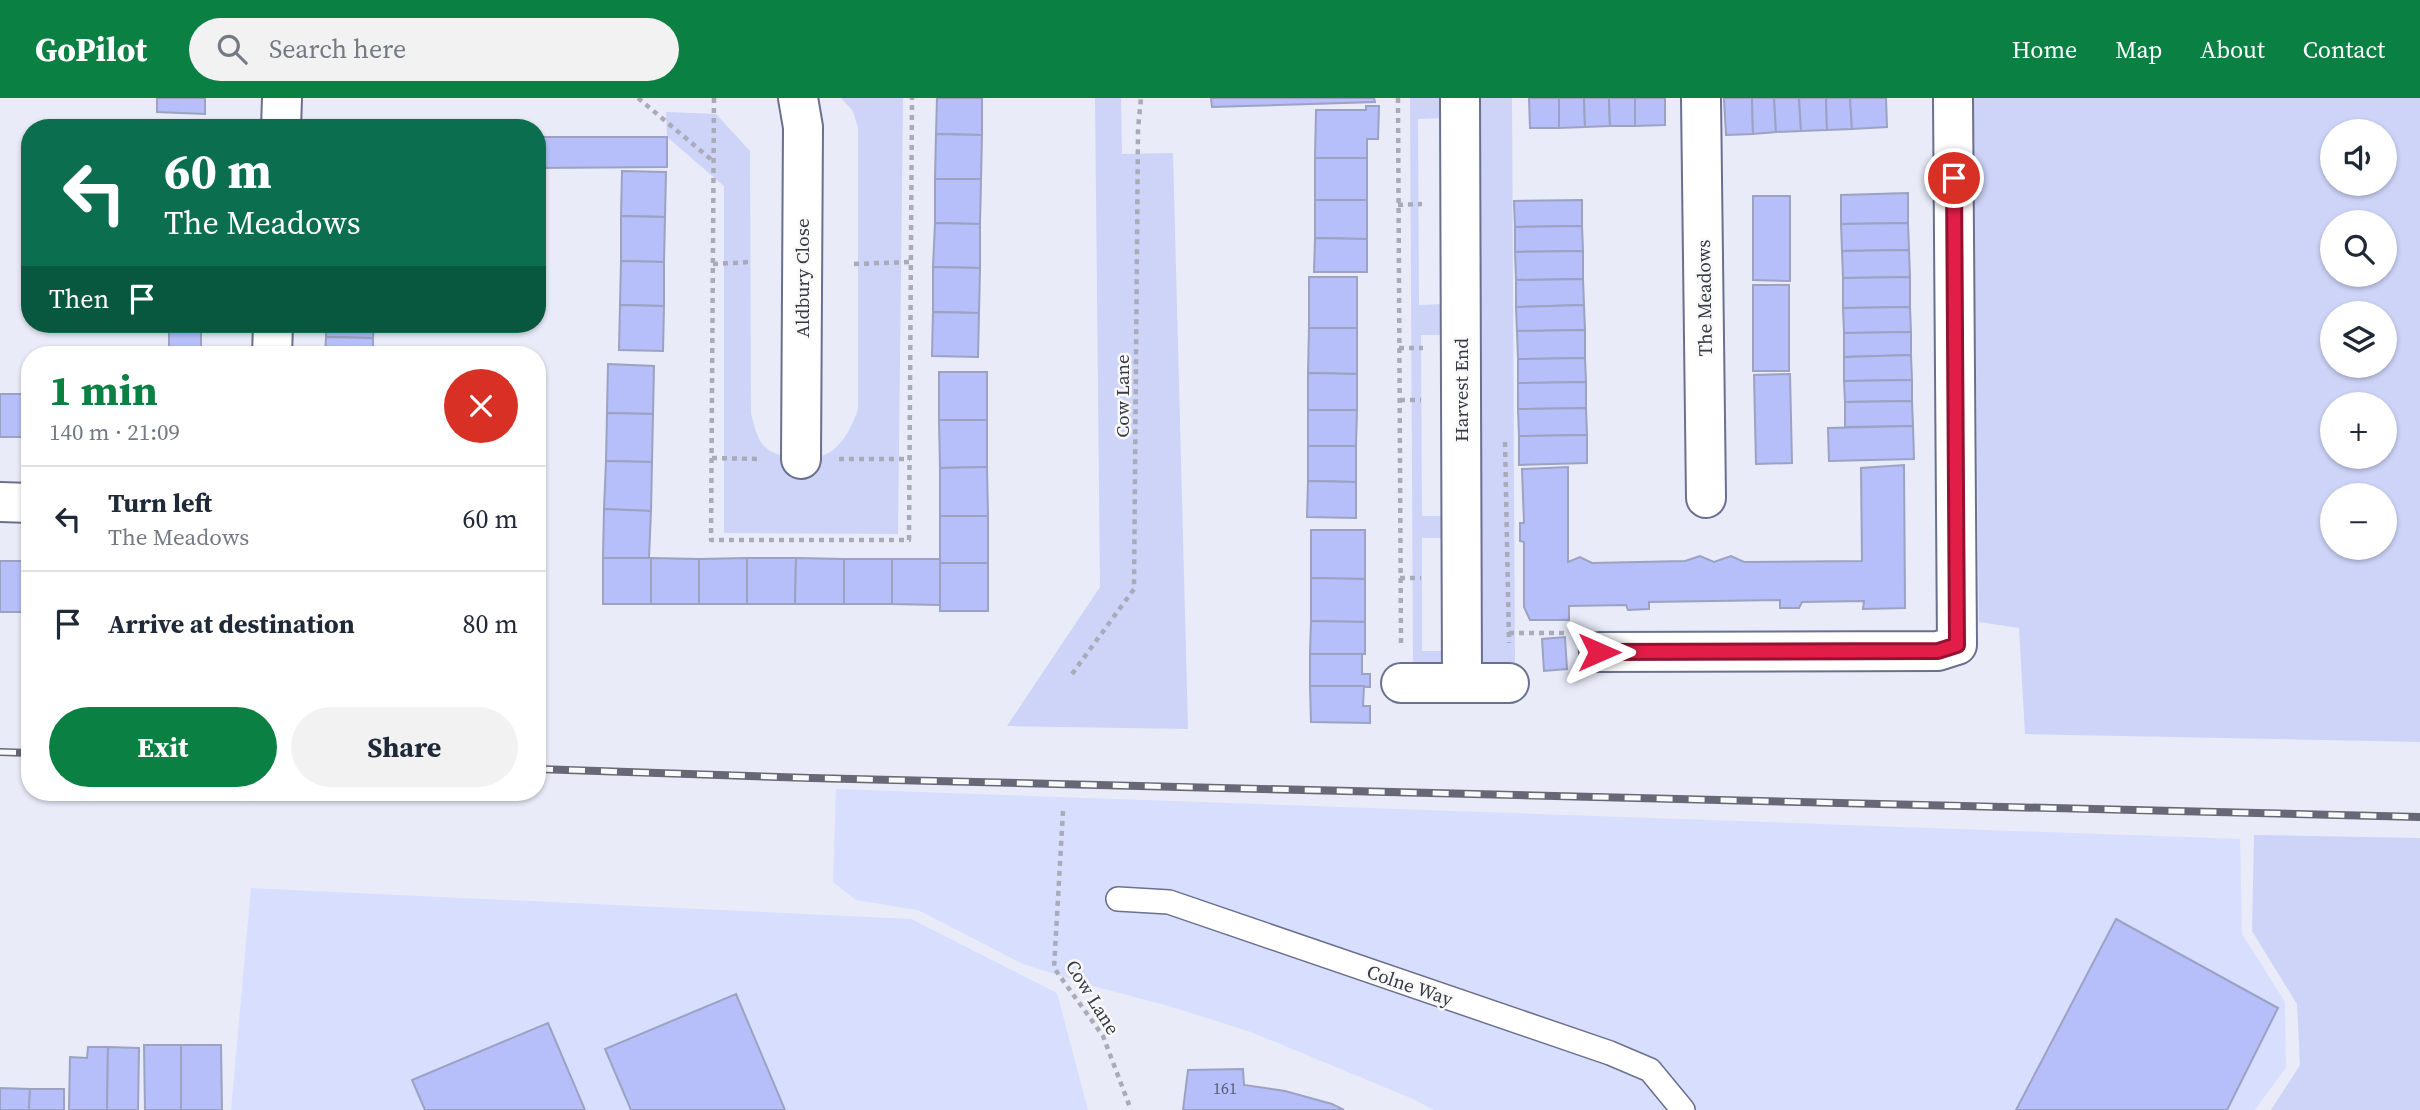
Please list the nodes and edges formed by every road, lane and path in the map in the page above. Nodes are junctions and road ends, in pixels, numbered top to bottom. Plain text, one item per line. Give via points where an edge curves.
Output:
1 (282, 98) edge
2 (638, 98) edge
3 (797, 98) edge
4 (1141, 98) edge
5 (1398, 98) edge
6 (1460, 98) edge
7 (1702, 98) edge
8 (1953, 98) edge
9 (281, 119) edge
10 (713, 162) dead end
11 (750, 262) dead end
12 (911, 262) dead end
13 (713, 264) dead end
14 (854, 264) dead end
15 (1400, 400) junction
16 (1421, 400) dead end
17 (801, 459) dead end
18 (1706, 498) dead end
19 (0, 502) edge
20 (21, 503) edge
21 (1401, 578) junction
22 (1422, 578) dead end
23 (1599, 652) dead end
24 (1072, 674) dead end
25 (1462, 682) junction
26 (1401, 683) joint
27 (1509, 683) dead end
28 (1063, 811) dead end
29 (1118, 899) dead end
30 (1131, 1110) edge
31 (1683, 1110) edge

1 - 9 street
2 - 10 path
3 - 17 street, Aldbury Close via 803,127
4 - 24 path, Cow Lane via 1134,589
5 - 15 path
6 - 25 street, Harvest End
7 - 18 street, The Meadows
8 - 23 street via 1957,645 1938,651
11 - 13 path
12 - 14 path
15 - 16 path
15 - 21 path
19 - 20 street
21 - 22 path
21 - 26 path
25 - 26 street
25 - 27 street
28 - 30 path, Cow Lane via 1054,968 1103,1036
29 - 31 lane, Colne Way via 1169,902 1609,1053 1650,1070

